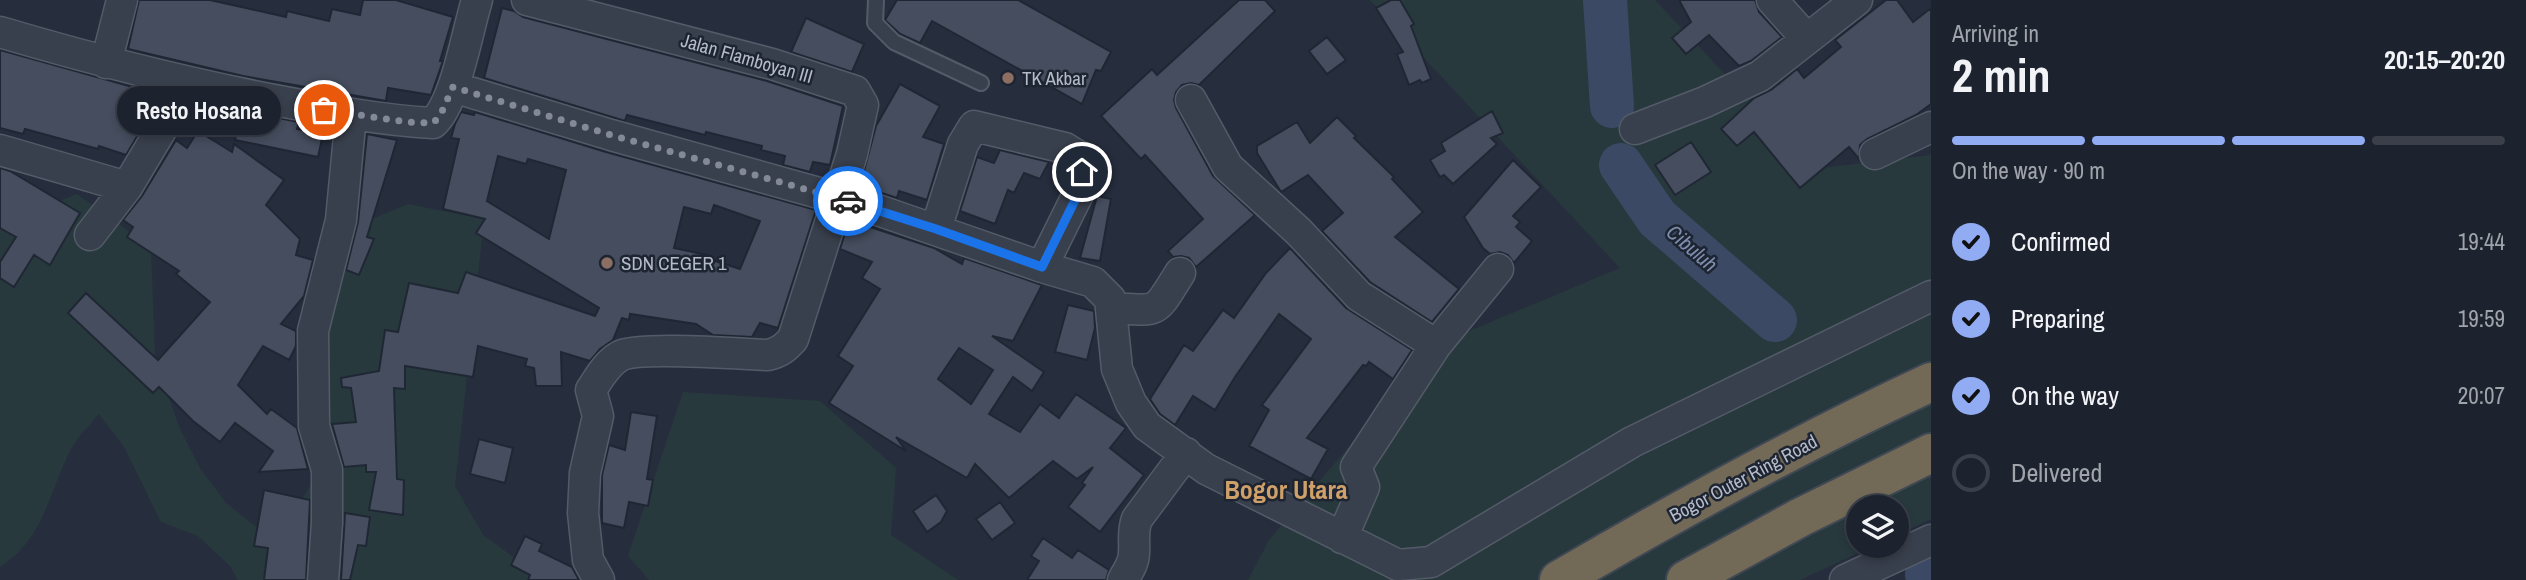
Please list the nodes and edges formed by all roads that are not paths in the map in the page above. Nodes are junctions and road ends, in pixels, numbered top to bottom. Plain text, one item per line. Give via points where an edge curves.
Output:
1 (122, 0) edge
2 (477, 0) edge
3 (527, 0) edge
4 (876, 0) edge
5 (1772, 0) edge
6 (1857, 0) edge
7 (0, 32) edge
8 (1805, 38) junction
9 (106, 63) junction
10 (189, 83) junction
11 (981, 83) dead end
12 (453, 87) junction
13 (1191, 100) dead end
14 (351, 115) junction
15 (1931, 127) edge
16 (1634, 129) dead end
17 (0, 150) edge
18 (1875, 154) dead end
19 (127, 187) junction
20 (838, 199) junction
21 (936, 229) junction
22 (90, 235) dead end
23 (1042, 267) junction
24 (1498, 270) dead end
25 (1180, 273) dead end
26 (1931, 296) edge
27 (1113, 308) junction
28 (1436, 345) junction
29 (1931, 382) edge
30 (1186, 453) junction
31 (1931, 453) edge
32 (1342, 538) junction
33 (1931, 540) edge
34 (601, 579) edge
35 (323, 580) edge
36 (1123, 580) edge
37 (1559, 580) edge
38 (1686, 580) edge
39 (1845, 580) edge

1 - 9 street
2 - 12 street
3 - 20 street, Jalan Flamboyan III via 772,64 855,91 862,113
4 - 11 lane via 874,23 894,42
5 - 8 street
6 - 8 street
7 - 9 street
8 - 16 street via 1760,76
9 - 10 street
10 - 14 street
10 - 19 street
12 - 14 street via 433,123
12 - 20 street
13 - 28 street via 1228,167 1359,296
14 - 35 street via 341,220 313,331 314,426 327,470
15 - 18 street
17 - 19 street
19 - 22 street
20 - 21 street
20 - 34 street via 793,339 782,351 768,355 623,354 591,390 598,416 585,473 583,513 588,560
21 - 23 street
21 - 23 street via 963,144 974,127 1065,148 1081,158 1082,186
23 - 27 street via 1093,282
24 - 28 street
25 - 27 street via 1152,310
26 - 32 street via 1632,442 1431,562 1398,565
27 - 30 street via 1117,369 1130,403 1147,426
28 - 32 street via 1356,467 1364,487
29 - 37 highway, Bogor Outer Ring Road via 1769,463
30 - 32 street via 1206,469
30 - 36 street via 1137,519 1132,531 1132,564
31 - 38 highway
33 - 39 street

